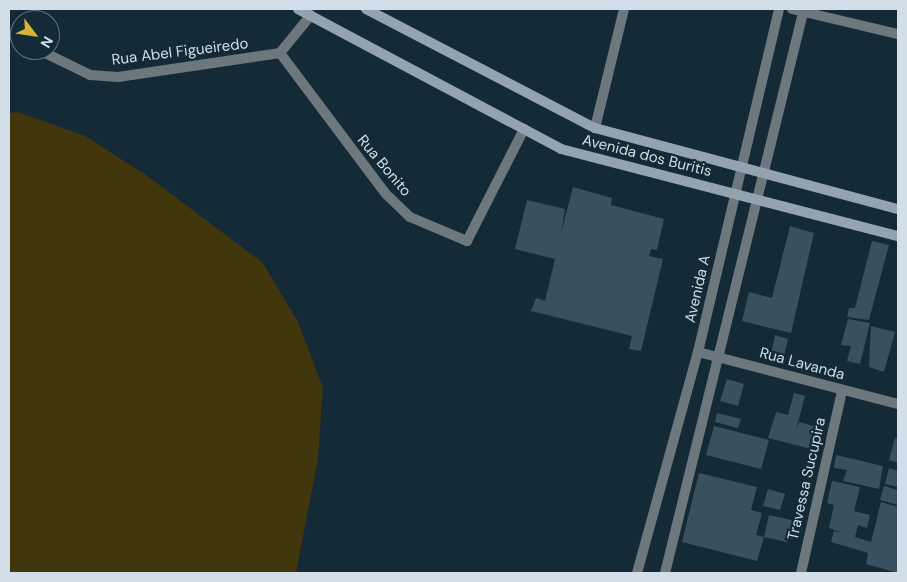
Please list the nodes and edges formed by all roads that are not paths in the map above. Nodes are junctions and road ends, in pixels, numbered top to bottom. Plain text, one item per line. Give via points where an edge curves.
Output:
1 (298, 9) edge
2 (366, 9) edge
3 (624, 9) edge
4 (779, 9) edge
5 (792, 9) edge
6 (803, 10) edge
7 (311, 15) junction
8 (898, 34) edge
9 (280, 53) junction
10 (58, 60) edge
11 (595, 128) junction
12 (524, 129) junction
13 (743, 168) junction
14 (764, 174) junction
15 (736, 194) junction
16 (758, 199) junction
17 (898, 209) edge
18 (898, 236) edge
19 (698, 352) junction
20 (718, 358) junction
21 (842, 391) junction
22 (898, 404) edge
23 (637, 573) edge
24 (665, 573) edge
25 (800, 573) edge

1 - 7 main road, Avenida dos Buritis
2 - 11 main road, Avenida dos Buritis
3 - 11 street
4 - 13 street, Avenida A
5 - 6 street
6 - 8 street
6 - 14 street
7 - 9 street
7 - 12 main road, Avenida dos Buritis
9 - 10 street, Rua Abel Figueiredo via 111,77 75,69
9 - 12 street, Rua Bonito via 386,194 410,217 467,241
11 - 13 main road, Avenida dos Buritis
12 - 15 main road, Avenida dos Buritis via 592,160
13 - 14 main road, Avenida dos Buritis
13 - 15 street, Avenida A
14 - 16 street
14 - 17 main road, Avenida dos Buritis
15 - 16 main road, Avenida dos Buritis
15 - 19 street, Avenida A
16 - 18 main road, Avenida dos Buritis
16 - 20 street
19 - 20 street, Rua Lavanda
19 - 23 street, Avenida A
20 - 21 street, Rua Lavanda
20 - 24 street
21 - 22 street, Rua Lavanda
21 - 25 street, Travessa Sucupira

